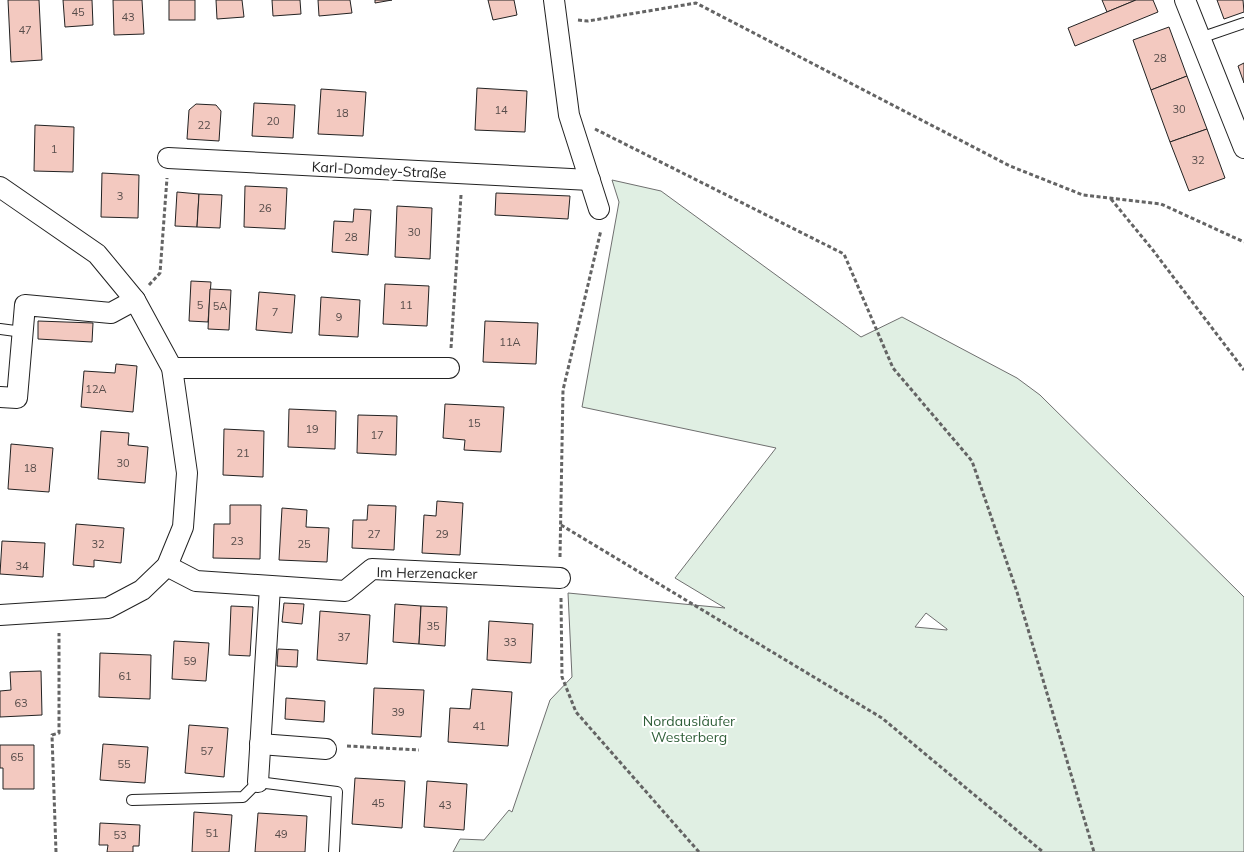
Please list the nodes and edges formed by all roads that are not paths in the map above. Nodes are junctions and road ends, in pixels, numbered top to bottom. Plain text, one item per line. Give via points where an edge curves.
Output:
1 (1185, 0) edge
2 (556, 8) edge
3 (1244, 22) edge
4 (1200, 38) junction
5 (1242, 139) edge
6 (168, 158) road end
7 (590, 180) junction
8 (0, 187) edge
9 (599, 209) road end
10 (135, 300) junction
11 (0, 329) edge
12 (23, 332) junction
13 (172, 368) junction
14 (450, 368) road end
15 (0, 397) edge
16 (167, 566) junction
17 (560, 578) road end
18 (270, 587) junction
19 (0, 616) edge
20 (260, 744) junction
21 (326, 748) road end
22 (258, 782) junction
23 (132, 800) dead end
24 (334, 852) edge

1 - 4 street
2 - 7 street via 569,115
3 - 4 lane
4 - 5 street
6 - 7 street, Karl-Domdey-Straße
7 - 9 street
8 - 10 street via 97,254
10 - 12 street via 111,313 25,305
10 - 13 street
11 - 12 lane
12 - 15 street via 17,398
13 - 14 street
13 - 16 street via 187,473 183,527
16 - 18 street, Im Herzenacker via 196,581
16 - 19 street via 142,590 108,608
17 - 18 street, Im Herzenacker via 372,569 345,591
18 - 20 street
20 - 21 street
20 - 22 street
22 - 23 lane via 242,797
22 - 24 lane via 337,792

